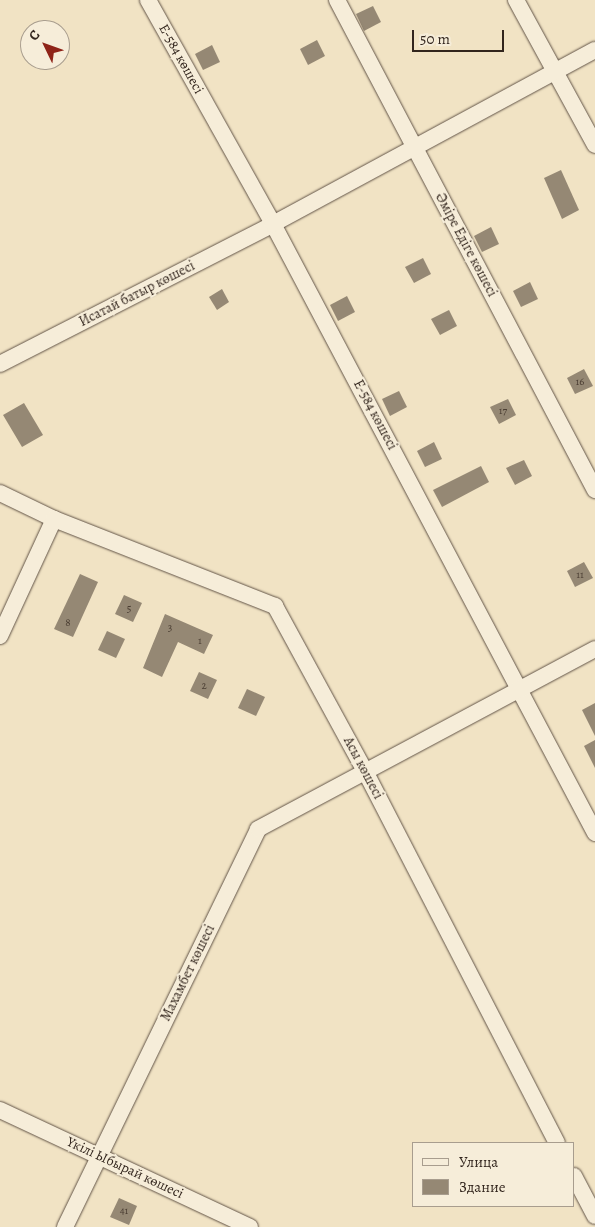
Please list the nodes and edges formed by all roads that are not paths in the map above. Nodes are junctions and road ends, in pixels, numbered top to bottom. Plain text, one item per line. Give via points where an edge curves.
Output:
1 (148, 0) edge
2 (337, 0) edge
3 (516, 0) edge
4 (595, 50) edge
5 (557, 73) junction
6 (595, 145) edge
7 (413, 146) junction
8 (273, 224) junction
9 (0, 364) edge
10 (595, 490) edge
11 (0, 493) edge
12 (54, 519) junction
13 (0, 636) edge
14 (595, 649) edge
15 (520, 688) junction
16 (366, 773) junction
17 (595, 833) edge
18 (0, 1110) edge
19 (555, 1142) edge
20 (98, 1156) junction
21 (575, 1178) edge
22 (595, 1216) edge
23 (65, 1227) edge
24 (250, 1227) edge

1 - 8 street, Е-584 көшесі
2 - 7 street, Әміре Едіге көшесі
3 - 5 street
4 - 5 street, Исатай батыр көшесі
5 - 6 street
5 - 7 street, Исатай батыр көшесі
7 - 8 street, Исатай батыр көшесі
7 - 10 street, Әміре Едіге көшесі
8 - 9 street, Исатай батыр көшесі
8 - 15 street, Е-584 көшесі
11 - 12 street, Асы көшесі
12 - 13 street
12 - 16 street, Асы көшесі via 276,606
14 - 15 street, Махамбет көшесі
15 - 16 street, Махамбет көшесі
15 - 17 street, Е-584 көшесі
16 - 19 street, Асы көшесі
16 - 20 street, Махамбет көшесі via 258,829
18 - 20 street, Үкілі Ыбырай көшесі
20 - 23 street, Махамбет көшесі
20 - 24 street, Үкілі Ыбырай көшесі
21 - 22 street

